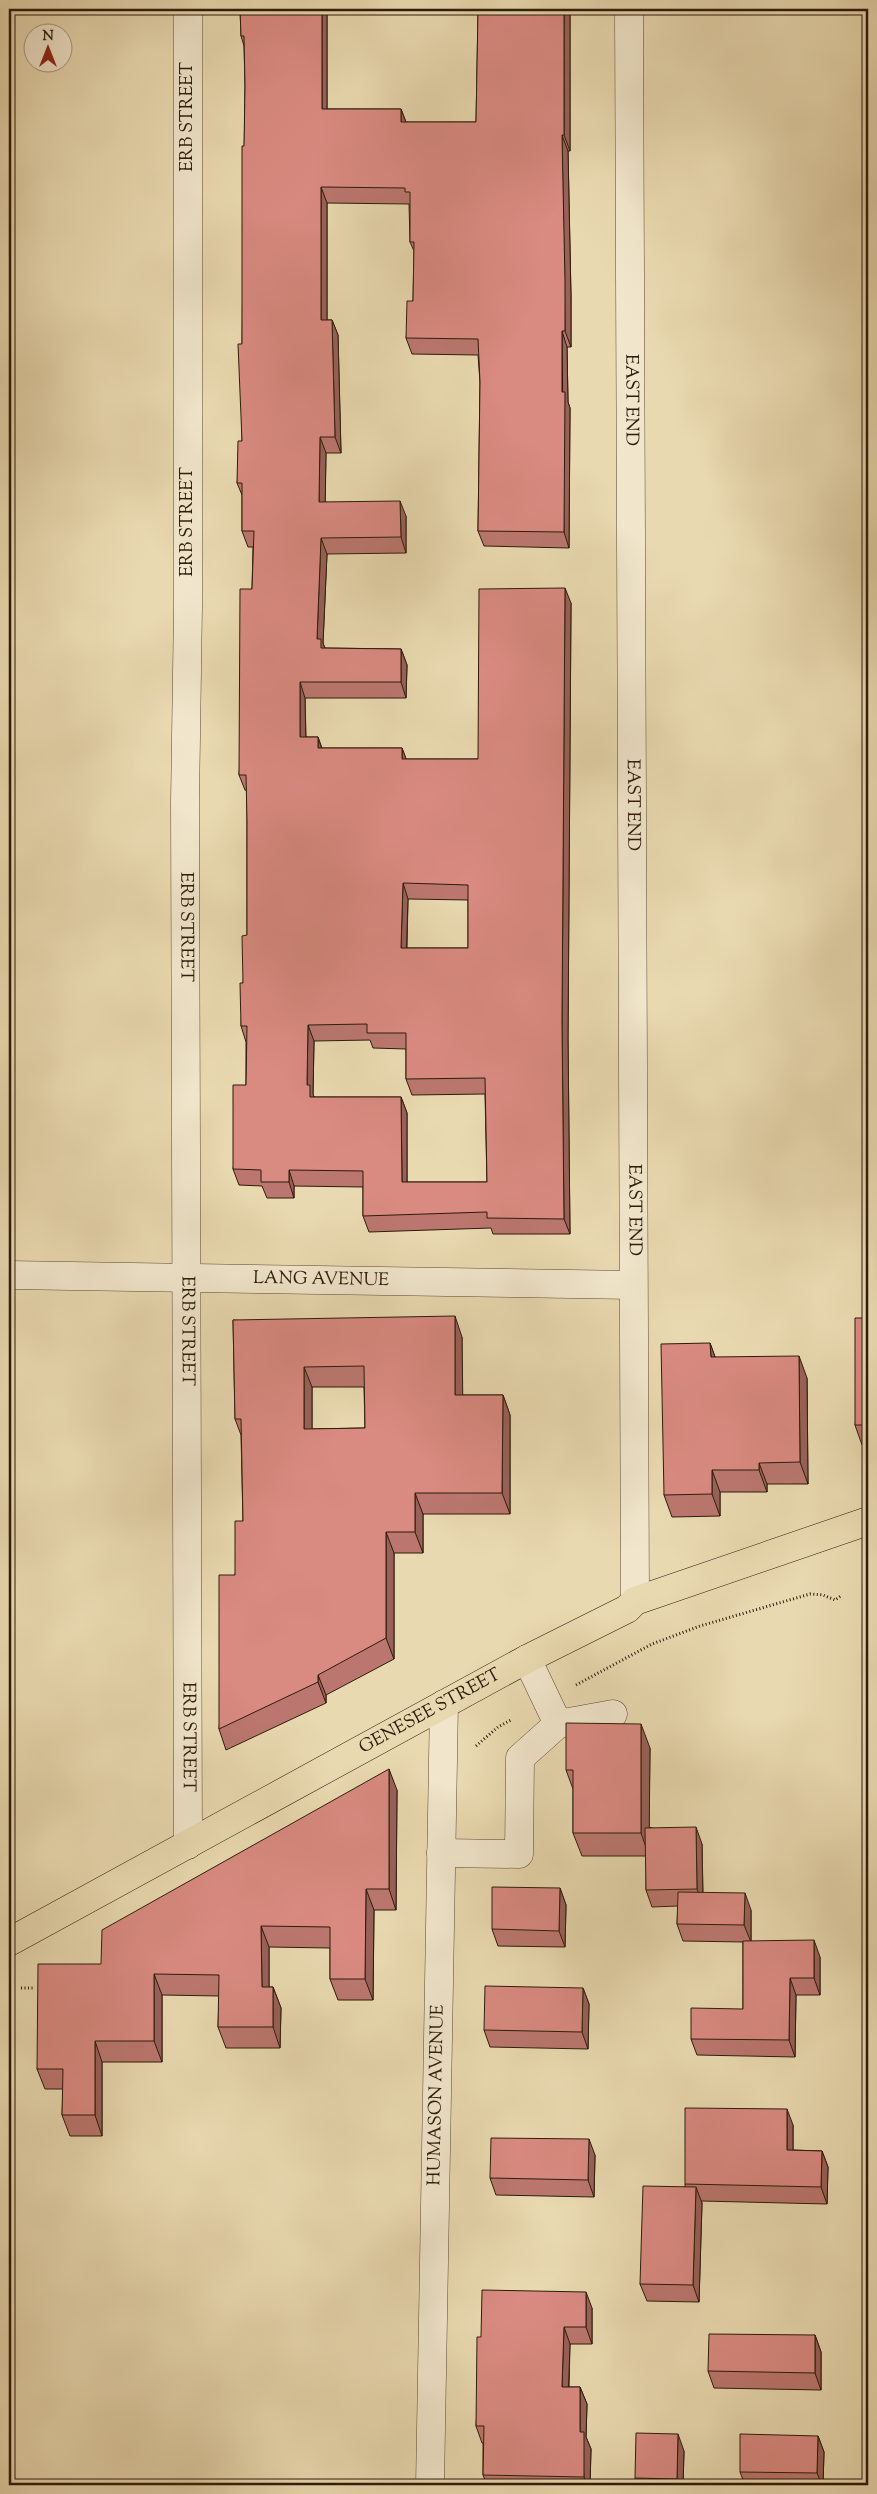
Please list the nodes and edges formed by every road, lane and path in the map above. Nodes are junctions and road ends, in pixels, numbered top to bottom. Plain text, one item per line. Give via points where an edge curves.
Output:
1 (188, 9) edge
2 (629, 9) edge
3 (9, 1275) edge
4 (187, 1278) junction
5 (633, 1285) junction
6 (868, 1522) edge
7 (842, 1595) dead end
8 (636, 1601) junction
9 (527, 1660) junction
10 (444, 1704) junction
11 (553, 1712) junction
12 (614, 1714) dead end
13 (479, 1745) dead end
14 (188, 1845) junction
15 (441, 1853) junction
16 (9, 1942) edge
17 (21, 1988) dead end
18 (34, 1988) dead end
19 (430, 2485) edge

1 - 4 street, ERB STREET
2 - 5 street, EAST END
3 - 4 street, LANG AVENUE
4 - 5 street, LANG AVENUE
4 - 14 street, ERB STREET
5 - 8 street, EAST END
6 - 8 main road, GENESEE STREET
7 - 11 path via 835,1600 810,1594 700,1626 642,1648
8 - 9 main road, GENESEE STREET
9 - 10 main road, GENESEE STREET
9 - 11 street
10 - 14 main road, GENESEE STREET
10 - 15 street, HUMASON AVENUE
11 - 12 street
11 - 13 path via 498,1727
11 - 15 street via 520,1758 519,1854
14 - 16 main road, GENESEE STREET
15 - 19 street, HUMASON AVENUE
17 - 18 path

